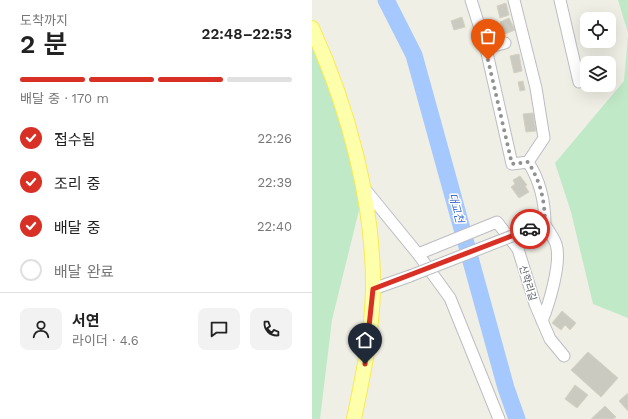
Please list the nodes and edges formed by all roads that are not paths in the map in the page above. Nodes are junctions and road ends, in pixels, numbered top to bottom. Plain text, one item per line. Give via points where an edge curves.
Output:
1 (471, 0) edge
2 (514, 0) edge
3 (560, 0) edge
4 (312, 28) edge
5 (506, 43) dead end
6 (486, 48) junction
7 (579, 82) dead end
8 (528, 162) junction
9 (363, 188) junction
10 (545, 225) junction
11 (418, 254) junction
12 (373, 289) junction
13 (542, 321) junction
14 (564, 356) dead end
15 (354, 419) edge
16 (499, 419) edge

1 - 6 street
2 - 8 street via 536,88 544,138
3 - 7 street
4 - 9 main road via 340,102
5 - 6 street
6 - 8 street via 512,164
8 - 10 street via 534,171 545,202
9 - 11 street
9 - 12 main road
10 - 12 street, bridge
10 - 13 street via 556,245 558,260
11 - 13 street, 산학리길 via 496,222 518,249
11 - 16 street via 450,298
12 - 15 main road via 364,376
13 - 14 street, 산학리길 via 550,339

